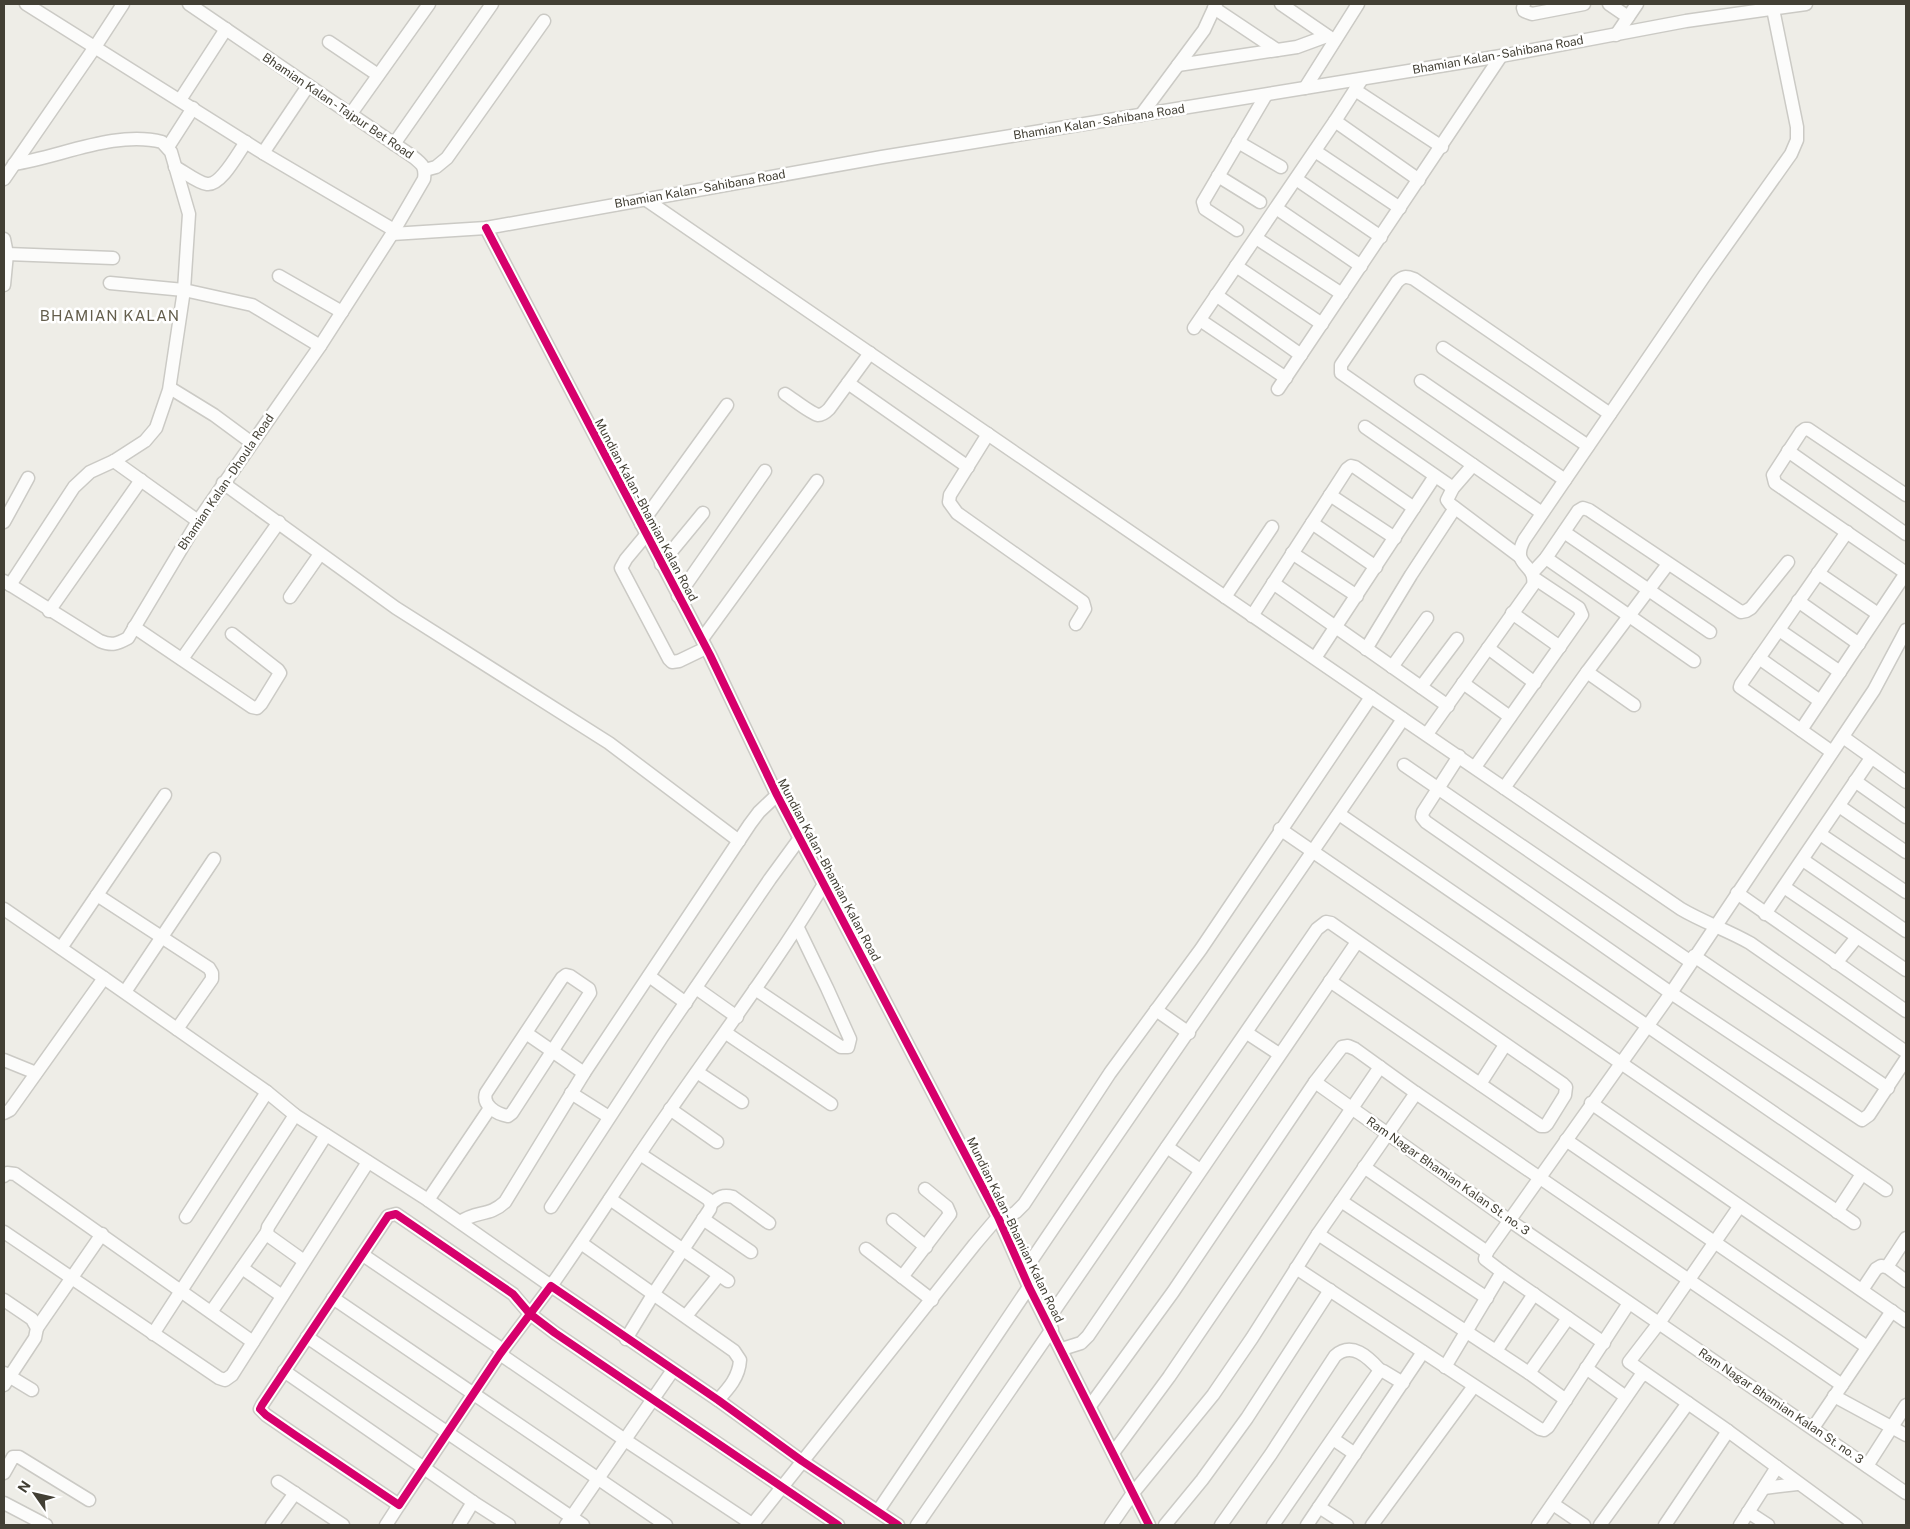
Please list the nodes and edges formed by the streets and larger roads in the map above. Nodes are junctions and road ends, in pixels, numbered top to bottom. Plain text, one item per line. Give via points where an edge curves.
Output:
1 (26, 4) edge
2 (123, 4) edge
3 (189, 4) edge
4 (429, 4) edge
5 (492, 4) edge
6 (1280, 4) edge
7 (1524, 4) edge
8 (1584, 4) edge
9 (1609, 4) edge
10 (1637, 4) edge
11 (1806, 4) edge
12 (1356, 5) edge
13 (1215, 6) edge
14 (1775, 6) edge
15 (1628, 17) junction
16 (544, 21) dead end
17 (226, 29) junction
18 (1616, 35) junction
19 (1331, 38) junction
20 (329, 42) dead end
21 (95, 47) junction
22 (1277, 50) junction
23 (1501, 56) junction
24 (1178, 65) junction
25 (378, 75) junction
26 (1359, 84) junction
27 (308, 86) junction
28 (1305, 88) junction
29 (1266, 95) junction
30 (180, 100) junction
31 (193, 108) junction
32 (350, 115) junction
33 (1141, 115) junction
34 (1336, 121) junction
35 (246, 142) junction
36 (1238, 142) junction
37 (394, 144) junction
38 (168, 147) junction
39 (1442, 147) junction
40 (1315, 150) junction
41 (263, 153) junction
42 (14, 164) junction
43 (175, 167) junction
44 (1281, 167) dead end
45 (425, 170) junction
46 (1218, 176) junction
47 (4, 179) edge
48 (1296, 179) junction
49 (1420, 180) junction
50 (645, 199) junction
51 (1260, 202) dead end
52 (1276, 208) junction
53 (1400, 208) junction
54 (486, 228) junction
55 (1237, 230) dead end
56 (393, 232) junction
57 (1381, 237) junction
58 (1256, 238) junction
59 (4, 239) edge
60 (7, 254) junction
61 (113, 258) dead end
62 (1236, 266) junction
63 (1361, 266) junction
64 (279, 276) dead end
65 (110, 282) dead end
66 (4, 285) edge
67 (184, 290) junction
68 (1342, 294) junction
69 (1216, 296) junction
70 (342, 312) junction
71 (1322, 324) junction
72 (320, 346) junction
73 (1443, 348) dead end
74 (870, 353) junction
75 (1301, 354) junction
76 (1286, 378) junction
77 (1421, 380) dead end
78 (848, 383) junction
79 (170, 388) junction
80 (1278, 389) dead end
81 (786, 394) dead end
82 (727, 405) dead end
83 (1610, 414) junction
84 (1365, 427) dead end
85 (988, 434) junction
86 (252, 443) junction
87 (1588, 446) junction
88 (1788, 451) junction
89 (114, 461) junction
90 (1473, 464) junction
91 (968, 467) junction
92 (764, 471) dead end
93 (1435, 476) junction
94 (28, 478) dead end
95 (141, 480) junction
96 (1565, 480) junction
97 (817, 481) dead end
98 (223, 484) junction
99 (1453, 488) junction
100 (1330, 495) junction
101 (1906, 496) edge
102 (1414, 508) junction
103 (1455, 508) junction
104 (703, 513) dead end
105 (1542, 513) junction
106 (198, 521) junction
107 (4, 522) edge
108 (279, 522) junction
109 (1312, 523) junction
110 (1272, 527) dead end
111 (643, 530) junction
112 (1564, 532) junction
113 (1847, 532) junction
114 (1906, 534) edge
115 (1395, 538) junction
116 (1292, 553) junction
117 (320, 554) junction
118 (1519, 556) junction
119 (1546, 558) junction
120 (1788, 562) dead end
121 (661, 564) junction
122 (1668, 564) junction
123 (1376, 567) junction
124 (1818, 573) junction
125 (1906, 573) edge
126 (1533, 575) junction
127 (7, 583) edge
128 (1273, 583) junction
129 (1649, 590) junction
130 (678, 596) junction
131 (1356, 596) junction
132 (290, 597) dead end
133 (1225, 597) junction
134 (1798, 601) junction
135 (49, 611) junction
136 (1512, 613) junction
137 (1878, 614) junction
138 (1252, 616) junction
139 (1630, 617) junction
140 (1427, 618) dead end
141 (1076, 624) dead end
142 (134, 627) junction
143 (1337, 627) junction
144 (1779, 630) junction
145 (1906, 630) edge
146 (1710, 632) dead end
147 (232, 634) dead end
148 (1457, 639) dead end
149 (704, 644) junction
150 (1859, 644) junction
151 (1560, 647) junction
152 (1488, 648) junction
153 (1366, 649) junction
154 (1315, 658) junction
155 (1759, 658) junction
156 (182, 659) junction
157 (1694, 661) dead end
158 (1392, 667) junction
159 (1587, 672) junction
160 (1840, 672) junction
161 (1463, 683) junction
162 (1535, 683) junction
163 (1421, 687) junction
164 (1371, 697) junction
165 (1820, 701) junction
166 (1634, 705) dead end
167 (1448, 706) junction
168 (1510, 717) junction
169 (1403, 719) junction
170 (1801, 730) junction
171 (1427, 734) junction
172 (1843, 737) junction
173 (1832, 752) junction
174 (1459, 756) junction
175 (1871, 758) junction
176 (1404, 765) dead end
177 (1475, 767) junction
178 (1855, 781) junction
179 (1906, 782) edge
180 (1438, 788) junction
181 (1504, 788) junction
182 (165, 795) dead end
183 (777, 795) junction
184 (1839, 806) junction
185 (1339, 814) junction
186 (1906, 817) edge
187 (1280, 830) junction
188 (1820, 834) junction
189 (800, 838) junction
190 (740, 841) junction
191 (1906, 852) edge
192 (1313, 853) junction
193 (214, 859) dead end
194 (1803, 860) junction
195 (824, 884) junction
196 (1784, 887) junction
197 (1906, 892) edge
198 (1737, 893) junction
199 (97, 896) junction
200 (4, 909) edge
201 (1765, 914) junction
202 (1714, 926) junction
203 (798, 928) junction
204 (1906, 931) edge
205 (162, 936) junction
206 (1857, 937) junction
207 (1356, 942) junction
208 (61, 948) junction
209 (1693, 959) junction
210 (1836, 963) junction
211 (1906, 970) edge
212 (649, 976) junction
213 (104, 978) junction
214 (1330, 981) junction
215 (696, 988) junction
216 (755, 989) junction
217 (125, 992) junction
218 (1671, 993) junction
219 (686, 1002) junction
220 (1156, 1010) junction
221 (1906, 1010) edge
222 (737, 1016) junction
223 (1647, 1027) junction
224 (177, 1029) junction
225 (726, 1033) junction
226 (1189, 1033) junction
227 (1246, 1033) junction
228 (526, 1034) junction
229 (1505, 1045) junction
230 (553, 1052) junction
231 (1906, 1052) edge
232 (1279, 1054) junction
233 (1906, 1059) edge
234 (4, 1060) edge
235 (1620, 1064) junction
236 (1380, 1066) junction
237 (697, 1072) junction
238 (36, 1073) junction
239 (584, 1073) junction
240 (1315, 1082) junction
241 (1480, 1084) junction
242 (1888, 1088) junction
243 (267, 1092) junction
244 (571, 1093) junction
245 (1416, 1093) junction
246 (742, 1102) dead end
247 (1591, 1103) junction
248 (831, 1104) dead end
249 (490, 1108) junction
250 (1352, 1108) junction
251 (670, 1109) junction
252 (4, 1113) edge
253 (295, 1115) junction
254 (609, 1118) junction
255 (1387, 1133) junction
256 (326, 1135) junction
257 (1566, 1140) junction
258 (717, 1142) dead end
259 (1167, 1147) junction
260 (640, 1154) junction
261 (368, 1162) junction
262 (1364, 1167) junction
263 (1200, 1170) junction
264 (1862, 1174) junction
265 (4, 1176) edge
266 (1539, 1177) junction
267 (924, 1190) dead end
268 (1886, 1190) dead end
269 (610, 1199) junction
270 (428, 1200) junction
271 (1341, 1201) junction
272 (712, 1204) junction
273 (551, 1207) dead end
274 (1740, 1207) junction
275 (1837, 1212) junction
276 (186, 1217) dead end
277 (703, 1219) junction
278 (999, 1219) junction
279 (893, 1220) dead end
280 (1509, 1220) junction
281 (460, 1222) junction
282 (769, 1223) dead end
283 (1854, 1223) dead end
284 (4, 1232) edge
285 (267, 1232) junction
286 (102, 1234) junction
287 (1318, 1234) junction
288 (1906, 1238) edge
289 (1715, 1242) junction
290 (581, 1243) junction
291 (926, 1246) junction
292 (866, 1249) dead end
293 (682, 1250) junction
294 (751, 1252) dead end
295 (1487, 1252) junction
296 (362, 1255) junction
297 (304, 1261) junction
298 (1887, 1267) junction
299 (242, 1268) junction
300 (1296, 1268) junction
301 (1502, 1272) junction
302 (1023, 1273) junction
303 (902, 1277) junction
304 (72, 1279) junction
305 (1689, 1280) junction
306 (1906, 1281) edge
307 (551, 1286) junction
308 (1030, 1287) junction
309 (1330, 1290) junction
310 (1862, 1290) junction
311 (182, 1291) junction
312 (654, 1293) junction
313 (1534, 1294) junction
314 (282, 1296) junction
315 (333, 1298) junction
316 (1487, 1298) junction
317 (4, 1300) edge
318 (932, 1300) junction
319 (1629, 1303) junction
320 (1892, 1311) junction
321 (211, 1312) junction
322 (530, 1314) junction
323 (686, 1316) junction
324 (1568, 1318) junction
325 (1906, 1321) edge
326 (1659, 1323) junction
327 (1049, 1325) junction
328 (37, 1328) junction
329 (1466, 1332) junction
330 (152, 1334) junction
331 (307, 1337) junction
332 (626, 1339) junction
333 (252, 1342) junction
334 (1604, 1343) junction
335 (1868, 1347) junction
336 (1062, 1349) junction
337 (1496, 1351) junction
338 (502, 1352) junction
339 (1423, 1352) junction
340 (1445, 1366) junction
341 (1586, 1368) junction
342 (673, 1370) junction
343 (1380, 1370) junction
344 (284, 1371) junction
345 (1529, 1373) junction
346 (1645, 1374) junction
347 (6, 1379) edge
348 (1402, 1383) junction
349 (1842, 1385) junction
350 (1474, 1386) junction
351 (32, 1390) dead end
352 (473, 1393) junction
353 (1834, 1396) junction
354 (1626, 1397) junction
355 (652, 1399) junction
356 (718, 1400) junction
357 (1566, 1400) junction
358 (1688, 1403) junction
359 (1090, 1406) junction
360 (1906, 1406) edge
361 (1813, 1428) junction
362 (1892, 1428) junction
363 (1728, 1431) junction
364 (447, 1434) junction
365 (1906, 1436) edge
366 (1332, 1439) junction
367 (625, 1440) junction
368 (1114, 1453) junction
369 (1355, 1454) junction
370 (802, 1461) junction
371 (1867, 1466) junction
372 (424, 1467) junction
373 (1777, 1467) junction
374 (4, 1473) edge
375 (597, 1479) junction
376 (278, 1482) dead end
377 (1797, 1484) junction
378 (781, 1486) junction
379 (1764, 1488) junction
380 (295, 1493) junction
381 (1133, 1493) junction
382 (1906, 1493) edge
383 (89, 1500) dead end
384 (473, 1502) junction
385 (4, 1503) edge
386 (1552, 1504) junction
387 (399, 1505) junction
388 (1319, 1507) junction
389 (878, 1512) junction
390 (1748, 1512) junction
391 (568, 1521) edge
392 (891, 1523) edge
393 (755, 1524) edge
394 (46, 1525) edge
395 (272, 1525) edge
396 (342, 1525) edge
397 (386, 1525) edge
398 (459, 1525) edge
399 (509, 1525) edge
400 (583, 1525) edge
401 (666, 1525) edge
402 (838, 1525) edge
403 (916, 1525) edge
404 (1111, 1525) edge
405 (1149, 1525) edge
406 (1165, 1525) edge
407 (1221, 1525) edge
408 (1274, 1525) edge
409 (1307, 1525) edge
410 (1347, 1525) edge
411 (1372, 1525) edge
412 (1538, 1525) edge
413 (1584, 1525) edge
414 (1600, 1525) edge
415 (1665, 1525) edge
416 (1740, 1525) edge
417 (1768, 1525) edge
418 (1856, 1525) edge

1 - 21 street
2 - 21 street
3 - 17 street, Bhamian Kalan - Tajpur Bet Road
4 - 25 street
5 - 37 street
6 - 19 street
7 - 8 street via 1524,11 1532,14
9 - 15 street
10 - 15 street
11 - 14 street, Bhamian Kalan - Sahibana Road
12 - 19 street
13 - 22 street
13 - 24 street via 1204,30
14 - 18 street, Bhamian Kalan - Sahibana Road
14 - 83 street via 1797,127 1791,154
15 - 18 street
16 - 45 street via 447,158 436,167
17 - 27 street, Bhamian Kalan - Tajpur Bet Road
17 - 30 street
18 - 23 street, Bhamian Kalan - Sahibana Road
19 - 22 street
19 - 28 street
20 - 25 street
21 - 30 street
21 - 42 street
22 - 24 street
23 - 26 street, Bhamian Kalan - Sahibana Road
23 - 39 street
24 - 33 street
25 - 32 street
26 - 28 street, Bhamian Kalan - Sahibana Road
26 - 34 street
26 - 39 street
27 - 32 street, Bhamian Kalan - Tajpur Bet Road
27 - 41 street
28 - 29 street, Bhamian Kalan - Sahibana Road
29 - 33 street, Bhamian Kalan - Sahibana Road
29 - 36 street
30 - 31 street
31 - 35 street
31 - 38 street
32 - 37 street, Bhamian Kalan - Tajpur Bet Road
33 - 50 street, Bhamian Kalan - Sahibana Road
34 - 40 street
34 - 49 street
35 - 41 street
35 - 43 street via 222,177 214,183 206,184
36 - 44 street
36 - 46 street
37 - 45 street, Bhamian Kalan - Tajpur Bet Road via 421,163
38 - 42 street via 162,142 139,139 98,143
38 - 43 street
39 - 49 street
40 - 48 street
40 - 53 street
41 - 56 street
42 - 47 street
43 - 67 street via 189,214
45 - 56 street, Bhamian Kalan - Tajpur Bet Road via 424,179
46 - 51 street
46 - 55 street via 1203,206
48 - 52 street
48 - 57 street
49 - 53 street
50 - 54 street, Bhamian Kalan - Sahibana Road
50 - 74 street
52 - 58 street
52 - 63 street
53 - 57 street
54 - 56 street, Bhamian Kalan - Sahibana Road
54 - 111 street, Mundian Kalan - Bhamian Kalan Road
56 - 70 street, Bhamian Kalan - Dhoula Road
57 - 63 street
58 - 62 street
58 - 68 street
59 - 60 street
60 - 61 street
60 - 66 street
62 - 69 street
62 - 71 street
63 - 68 street
64 - 70 street
65 - 67 street
67 - 72 street via 252,305
67 - 79 street
68 - 71 street
69 - 75 street
69 - 76 street via 1197,324
70 - 72 street, Bhamian Kalan - Dhoula Road
71 - 75 street
72 - 86 street, Bhamian Kalan - Dhoula Road
73 - 87 street
74 - 78 street
74 - 85 street
75 - 76 street
76 - 80 street
77 - 96 street
78 - 81 street via 823,414 818,415
78 - 91 street
79 - 86 street via 209,411
79 - 89 street via 156,428 145,441
82 - 111 street
83 - 87 street
83 - 90 street via 1406,276 1401,278 1341,365 1341,373
84 - 93 street
85 - 91 street
85 - 133 street
86 - 98 street, Bhamian Kalan - Dhoula Road
87 - 96 street
88 - 101 street via 1801,432 1808,429
88 - 113 street via 1774,470 1773,479
88 - 114 street
89 - 95 street
89 - 127 street via 90,472 74,487
90 - 99 street
90 - 105 street
91 - 141 street via 950,495 952,507 1082,602 1085,609
92 - 130 street
93 - 99 street
93 - 102 street
94 - 107 street
95 - 106 street
95 - 135 street
96 - 105 street
97 - 149 street
98 - 106 street, Bhamian Kalan - Dhoula Road
98 - 108 street
99 - 103 street via 1448,500
100 - 102 street via 1351,466
100 - 109 street
100 - 115 street
102 - 115 street
103 - 118 street
103 - 153 street
104 - 121 street
105 - 118 street via 1524,540
106 - 142 street, Bhamian Kalan - Dhoula Road
108 - 117 street
108 - 156 street
109 - 116 street
109 - 123 street
110 - 133 street
111 - 121 street, Mundian Kalan - Bhamian Kalan Road
111 - 149 street via 621,568 646,616 672,662 679,661
112 - 119 street
112 - 122 street via 1583,508
112 - 129 street
113 - 124 street
113 - 125 street
115 - 123 street
116 - 128 street
116 - 131 street
117 - 132 street
117 - 190 street via 396,608 609,743
118 - 126 street
119 - 126 street
119 - 139 street
120 - 122 street via 1746,612 1741,612
121 - 130 street, Mundian Kalan - Bhamian Kalan Road
122 - 129 street
123 - 131 street
124 - 134 street
124 - 137 street
125 - 137 street
126 - 136 street via 1533,585
126 - 151 street via 1582,611
127 - 135 street, Bhamian Kalan - Dhoula Road
128 - 138 street
128 - 143 street
129 - 139 street
129 - 146 street
130 - 149 street, Mundian Kalan - Bhamian Kalan Road
131 - 143 street
133 - 138 street
134 - 144 street
134 - 150 street
135 - 142 street, Bhamian Kalan - Dhoula Road via 111,645 128,638
136 - 151 street
136 - 152 street
137 - 150 street
138 - 154 street
139 - 157 street
139 - 159 street
140 - 158 street
142 - 156 street
143 - 153 street
143 - 154 street
144 - 155 street
144 - 160 street
145 - 172 street via 1886,671
147 - 156 street via 280,673 256,708
148 - 163 street
149 - 183 street, Mundian Kalan - Bhamian Kalan Road
150 - 160 street
151 - 162 street
152 - 161 street
152 - 162 street
153 - 158 street
154 - 164 street
155 - 165 street
155 - 170 street via 1740,687
158 - 163 street
159 - 166 street
159 - 181 street
160 - 165 street
161 - 167 street
161 - 168 street
162 - 168 street
163 - 167 street
164 - 169 street
164 - 187 street
165 - 170 street
167 - 171 street
168 - 177 street
169 - 171 street
169 - 185 street
170 - 173 street
171 - 174 street
172 - 173 street
172 - 175 street
173 - 198 street
174 - 177 street
174 - 180 street
175 - 178 street
175 - 179 street
176 - 180 street
177 - 181 street
178 - 184 street
178 - 186 street
180 - 209 street
180 - 218 street via 1422,812 1426,822
181 - 202 street via 1681,909
182 - 199 street
183 - 189 street, Mundian Kalan - Bhamian Kalan Road
183 - 190 street via 759,812
184 - 188 street
184 - 191 street
185 - 192 street
185 - 223 street
187 - 192 street
187 - 220 street
188 - 194 street
188 - 197 street
189 - 195 street, Mundian Kalan - Bhamian Kalan Road
189 - 215 street
190 - 212 street
192 - 226 street
192 - 235 street
193 - 205 street
194 - 196 street
194 - 204 street
195 - 203 street
195 - 278 street, Mundian Kalan - Bhamian Kalan Road
196 - 201 street
196 - 206 street
198 - 201 street
198 - 202 street
199 - 205 street
199 - 208 street
200 - 208 street
201 - 210 street
202 - 209 street
202 - 231 street via 1750,943
203 - 216 street
203 - 216 street via 850,1039 848,1047 841,1047
205 - 217 street
205 - 224 street via 212,973 212,979
206 - 210 street
206 - 211 street
207 - 214 street
207 - 227 street via 1331,923 1322,924
207 - 229 street
208 - 213 street
209 - 218 street
209 - 242 street
210 - 221 street
212 - 219 street
212 - 239 street
213 - 217 street
213 - 238 street
214 - 232 street
214 - 241 street
215 - 219 street
215 - 222 street
216 - 222 street
217 - 224 street
218 - 223 street
218 - 242 street via 1858,1119 1866,1119
219 - 254 street
220 - 226 street
220 - 278 street via 1024,1204 1016,1212
222 - 225 street
223 - 235 street
223 - 264 street
224 - 243 street
225 - 237 street
225 - 248 street
226 - 302 street
227 - 232 street
227 - 259 street
228 - 230 street
228 - 230 street via 562,978 570,976 589,989 590,994
228 - 249 street via 486,1092 484,1099
229 - 241 street
229 - 241 street via 1566,1087 1547,1124 1539,1125
230 - 239 street
230 - 249 street via 512,1113 504,1116
232 - 263 street
233 - 242 street
234 - 238 street
235 - 247 street
235 - 275 street
236 - 240 street via 1354,1049 1342,1047
236 - 245 street
236 - 250 street
237 - 246 street
237 - 251 street
238 - 252 street via 10,1110
239 - 244 street
240 - 250 street, Ram Nagar Bhamian Kalan St. no. 3
240 - 359 street via 1173,1292
243 - 253 street
243 - 276 street
244 - 254 street
244 - 281 street via 505,1202 488,1214 467,1217
245 - 255 street
245 - 266 street
247 - 257 street
247 - 274 street
249 - 270 street
250 - 255 street, Ram Nagar Bhamian Kalan St. no. 3
250 - 368 street via 1169,1378
251 - 258 street
251 - 260 street
253 - 256 street
253 - 311 street
254 - 273 street
255 - 262 street
255 - 280 street, Ram Nagar Bhamian Kalan St. no. 3
256 - 261 street
256 - 285 street
257 - 266 street
257 - 289 street
259 - 263 street
259 - 327 street
260 - 269 street
260 - 272 street
261 - 270 street
261 - 297 street
262 - 271 street
262 - 295 street
263 - 336 street via 1088,1336 1081,1343
264 - 268 street
264 - 275 street
265 - 286 street via 15,1174
266 - 280 street
266 - 305 street
267 - 291 street via 950,1214
269 - 290 street
269 - 293 street
270 - 281 street
271 - 287 street
271 - 316 street
272 - 277 street
272 - 282 street via 720,1196 733,1197
274 - 289 street
274 - 310 street
275 - 283 street
277 - 293 street
277 - 294 street
278 - 302 street, Mundian Kalan - Bhamian Kalan Road
278 - 318 street
279 - 291 street
280 - 295 street
280 - 319 street, Ram Nagar Bhamian Kalan St. no. 3
281 - 307 street
284 - 304 street
285 - 297 street
285 - 299 street
286 - 304 street
286 - 311 street
287 - 300 street
287 - 329 street
288 - 298 street
289 - 305 street
289 - 335 street
290 - 307 street
290 - 312 street
291 - 303 street
292 - 303 street
293 - 312 street
293 - 323 street via 723,1278
295 - 301 street via 1485,1259
296 - 315 street
296 - 322 street via 388,1216 396,1214 513,1294
296 - 338 street
297 - 314 street
298 - 306 street
298 - 310 street via 1876,1269
299 - 314 street
299 - 321 street
300 - 309 street
300 - 381 street via 1212,1395
301 - 313 street
301 - 316 street
302 - 308 street, Mundian Kalan - Bhamian Kalan Road
303 - 318 street
304 - 328 street
304 - 330 street
305 - 326 street
305 - 349 street
307 - 322 street
307 - 332 street
308 - 327 street, Mundian Kalan - Bhamian Kalan Road
308 - 389 street
309 - 339 street
309 - 406 street via 1247,1418
310 - 320 street
311 - 321 street
311 - 330 street
312 - 323 street
312 - 332 street
313 - 324 street
313 - 337 street
314 - 333 street
315 - 331 street
315 - 352 street
316 - 329 street
317 - 328 street via 32,1319
318 - 370 street
319 - 326 street, Ram Nagar Bhamian Kalan St. no. 3
319 - 334 street
320 - 325 street
320 - 335 street
321 - 333 street
322 - 338 street
322 - 355 street
323 - 356 street via 734,1351 740,1360 735,1379
324 - 334 street
324 - 345 street
326 - 346 street via 1629,1362
326 - 361 street, Ram Nagar Bhamian Kalan St. no. 3
327 - 336 street, Mundian Kalan - Bhamian Kalan Road
327 - 403 street
328 - 347 street via 35,1338
329 - 337 street
329 - 340 street
330 - 333 street via 225,1380 232,1375
331 - 344 street
331 - 364 street
332 - 342 street
334 - 341 street
335 - 349 street
336 - 359 street, Mundian Kalan - Bhamian Kalan Road
337 - 345 street
338 - 352 street
338 - 367 street
339 - 340 street
339 - 348 street
340 - 350 street
341 - 354 street
341 - 357 street
342 - 355 street
342 - 356 street
343 - 348 street
343 - 366 street
343 - 407 street via 1366,1356 1350,1349 1335,1356
344 - 372 street
344 - 387 street via 262,1405 262,1412
345 - 357 street
346 - 354 street
346 - 358 street
347 - 351 street
348 - 369 street
349 - 353 street
350 - 357 street via 1540,1430 1548,1427
350 - 411 street
352 - 364 street
352 - 375 street
353 - 361 street
353 - 362 street
354 - 386 street
355 - 367 street
355 - 378 street
356 - 370 street
358 - 363 street
358 - 414 street
359 - 368 street, Mundian Kalan - Bhamian Kalan Road
360 - 362 street
361 - 371 street, Ram Nagar Bhamian Kalan St. no. 3
362 - 365 street
362 - 371 street
363 - 373 street
363 - 415 street
364 - 372 street
364 - 391 street
366 - 369 street
366 - 408 street
367 - 375 street
367 - 393 street
368 - 381 street, Mundian Kalan - Bhamian Kalan Road
369 - 388 street
370 - 378 street
370 - 389 street
371 - 382 street, Ram Nagar Bhamian Kalan St. no. 3
372 - 384 street
372 - 387 street
373 - 377 street
373 - 379 street
374 - 383 street via 13,1457 19,1457
375 - 391 street
375 - 401 street
376 - 380 street
377 - 379 street
377 - 418 street
378 - 393 street
378 - 402 street
379 - 390 street
380 - 395 street
380 - 396 street
381 - 404 street
381 - 405 street, Mundian Kalan - Bhamian Kalan Road
384 - 398 street
384 - 399 street
385 - 394 street
386 - 412 street
386 - 413 street
387 - 397 street
388 - 409 street
388 - 410 street
389 - 392 street
390 - 416 street
390 - 417 street
391 - 400 street

